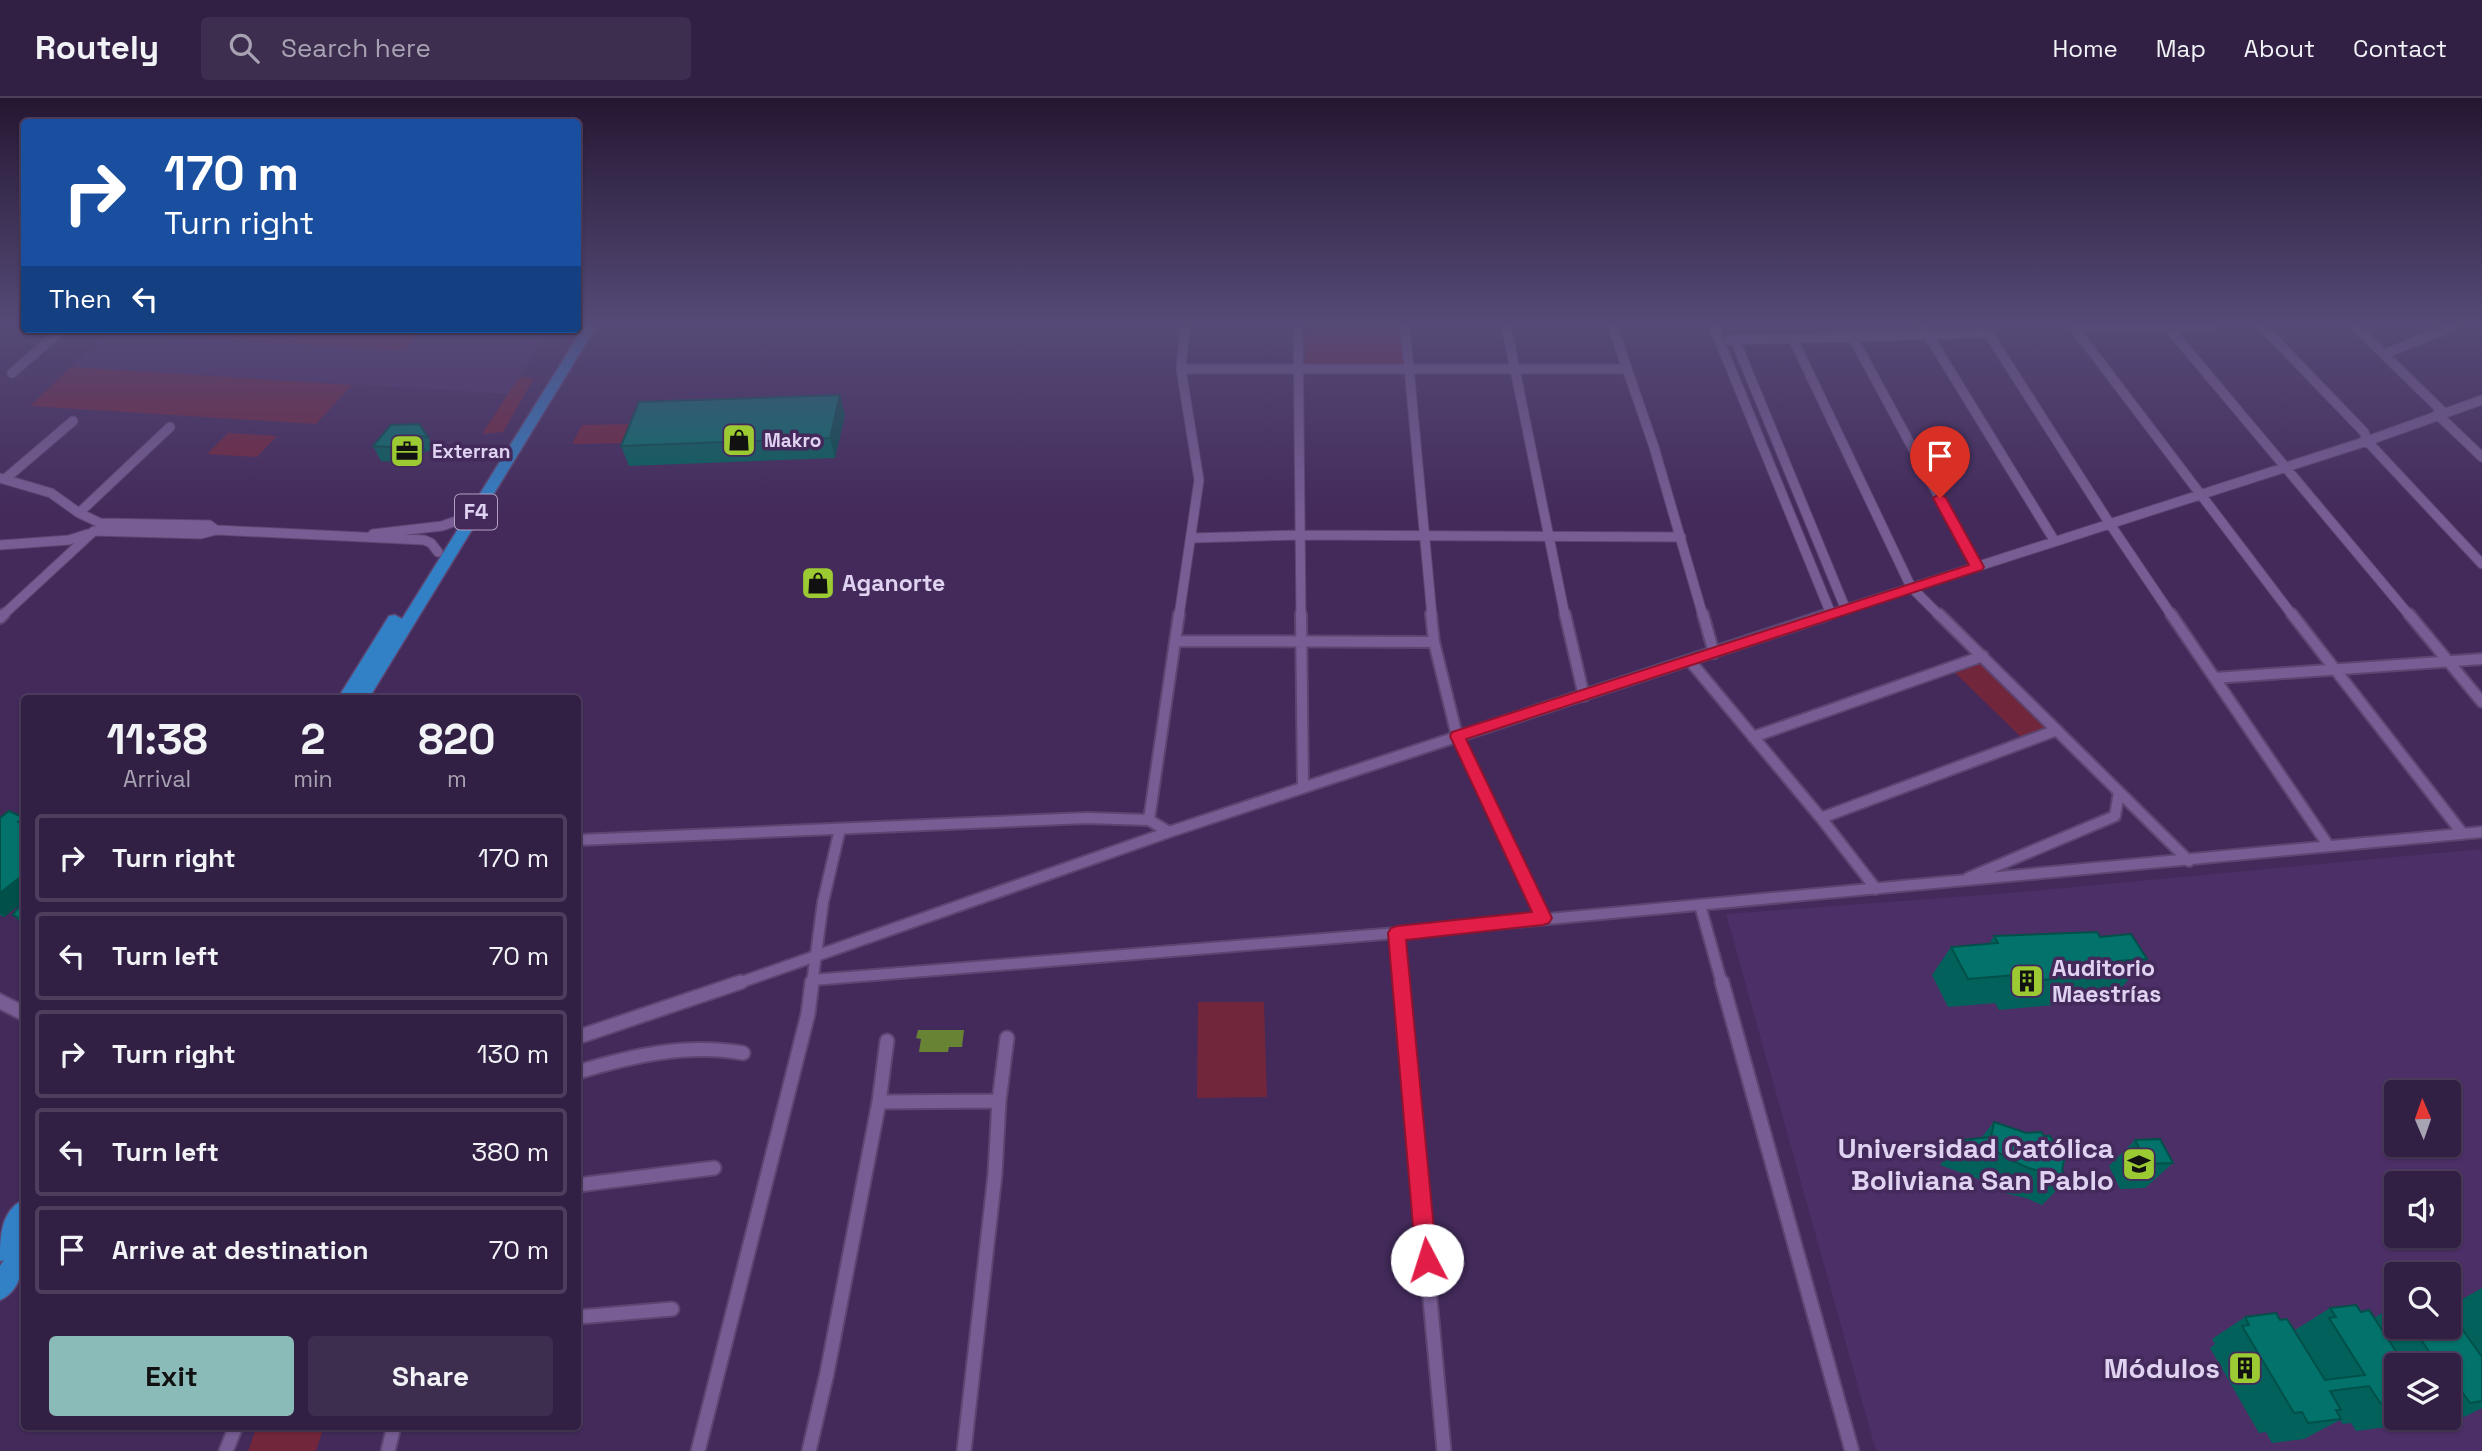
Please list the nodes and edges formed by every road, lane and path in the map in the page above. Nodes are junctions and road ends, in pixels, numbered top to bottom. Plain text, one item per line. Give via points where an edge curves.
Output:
1 (540, 388) edge
2 (552, 388) edge
3 (1184, 388) edge
4 (1299, 388) edge
5 (1413, 388) edge
6 (1520, 388) edge
7 (1632, 388) edge
8 (1739, 388) edge
9 (1755, 388) edge
10 (1816, 388) edge
11 (1880, 388) edge
12 (1961, 388) edge
13 (2024, 388) edge
14 (2119, 388) edge
15 (2219, 388) edge
16 (2322, 388) edge
17 (2417, 388) edge
18 (2482, 400) edge
19 (2440, 413) junction
20 (73, 421) dead end
21 (170, 427) dead end
22 (2367, 441) junction
23 (2482, 457) edge
24 (2284, 467) junction
25 (3, 478) edge
26 (2198, 494) junction
27 (79, 513) junction
28 (459, 520) junction
29 (100, 523) junction
30 (155, 523) junction
31 (2110, 524) junction
32 (216, 530) junction
33 (94, 531) junction
34 (146, 532) junction
35 (1301, 535) junction
36 (367, 536) junction
37 (1424, 536) junction
38 (1547, 536) junction
39 (1681, 537) junction
40 (1192, 538) junction
41 (2054, 540) junction
42 (0, 545) edge
43 (438, 552) junction
44 (2482, 564) edge
45 (1977, 567) junction
46 (1911, 587) junction
47 (1846, 610) junction
48 (1831, 614) junction
49 (0, 618) edge
50 (1177, 640) junction
51 (1300, 640) junction
52 (1434, 642) junction
53 (1714, 653) junction
54 (1983, 656) junction
55 (2482, 659) edge
56 (1690, 661) junction
57 (2448, 662) junction
58 (2333, 670) junction
59 (2215, 678) junction
60 (348, 695) edge
61 (363, 695) edge
62 (1584, 696) junction
63 (2482, 702) edge
64 (2057, 730) junction
65 (1457, 736) junction
66 (1753, 737) junction
67 (1303, 788) junction
68 (2119, 793) junction
69 (1821, 818) junction
70 (1149, 820) junction
71 (840, 829) junction
72 (1169, 832) junction
73 (2482, 832) edge
74 (2463, 834) junction
75 (581, 840) edge
76 (2328, 845) junction
77 (2189, 861) junction
78 (1959, 881) junction
79 (1876, 889) junction
80 (1700, 905) junction
81 (1543, 918) junction
82 (1397, 933) junction
83 (814, 958) junction
84 (813, 980) junction
85 (0, 1001) edge
86 (21, 1012) edge
87 (581, 1036) edge
88 (1007, 1038) dead end
89 (887, 1041) dead end
90 (743, 1053) dead end
91 (581, 1071) edge
92 (999, 1101) junction
93 (879, 1102) junction
94 (714, 1168) dead end
95 (581, 1185) edge
96 (21, 1216) edge
97 (0, 1250) edge
98 (21, 1253) edge
99 (0, 1288) edge
100 (672, 1309) dead end
101 (581, 1317) edge
102 (234, 1430) edge
103 (393, 1430) edge
104 (226, 1451) edge
105 (387, 1451) edge
106 (698, 1451) edge
107 (809, 1451) edge
108 (964, 1451) edge
109 (1444, 1451) edge
110 (1852, 1451) edge

1 - 28 highway, F4
2 - 61 highway, F4
3 - 40 street via 1199,480
4 - 35 street
5 - 37 street
6 - 38 street
7 - 39 street
8 - 48 street
9 - 47 street
10 - 46 street
11 - 45 street
12 - 41 street
13 - 31 street
14 - 26 street
15 - 24 street
16 - 22 street via 2364,432
17 - 19 street
18 - 19 street
19 - 22 street
19 - 23 street
20 - 25 street
21 - 27 street
22 - 24 street
22 - 44 street
24 - 26 street
24 - 57 street
25 - 27 street via 51,493
26 - 31 street
26 - 58 street
27 - 29 street
28 - 36 street
28 - 43 highway, F4
29 - 30 street
29 - 33 street
30 - 32 street via 209,525
30 - 34 street
31 - 41 street
31 - 59 street
32 - 34 street via 201,534
32 - 36 street
33 - 34 street
33 - 42 street via 69,540
33 - 49 street
35 - 37 street
35 - 40 street
35 - 51 street
36 - 43 street via 424,540
37 - 38 street
37 - 52 street
38 - 39 street
38 - 62 street
39 - 53 street
40 - 50 street
41 - 45 street
43 - 60 highway, F4
45 - 46 street
46 - 47 street
46 - 54 street
47 - 48 street
48 - 53 street
50 - 51 street
50 - 70 street
51 - 52 street
51 - 67 street
52 - 65 street
53 - 56 street
54 - 64 street
54 - 66 street
55 - 57 street
56 - 62 street
56 - 66 street
57 - 58 street
57 - 63 street
58 - 59 street
58 - 74 street
59 - 76 street
62 - 65 street
64 - 68 street
64 - 69 street
65 - 67 street
65 - 81 street
66 - 69 street
67 - 72 street
68 - 77 street
68 - 78 street via 2115,816
69 - 79 street
70 - 71 street via 1087,818
70 - 72 street
71 - 75 street
71 - 83 street
72 - 83 street
73 - 74 street
74 - 76 street
76 - 77 street
77 - 78 street
78 - 79 street
79 - 80 street
80 - 81 street
80 - 110 street
81 - 82 street
82 - 84 street
82 - 109 street
83 - 84 street
83 - 87 street
84 - 106 street
85 - 86 street
88 - 92 street
89 - 93 street
90 - 91 street via 724,1048 618,1059
92 - 93 street
92 - 108 street
93 - 107 street
94 - 95 street
96 - 97 highway
98 - 99 highway
100 - 101 street
102 - 104 street
103 - 105 street

